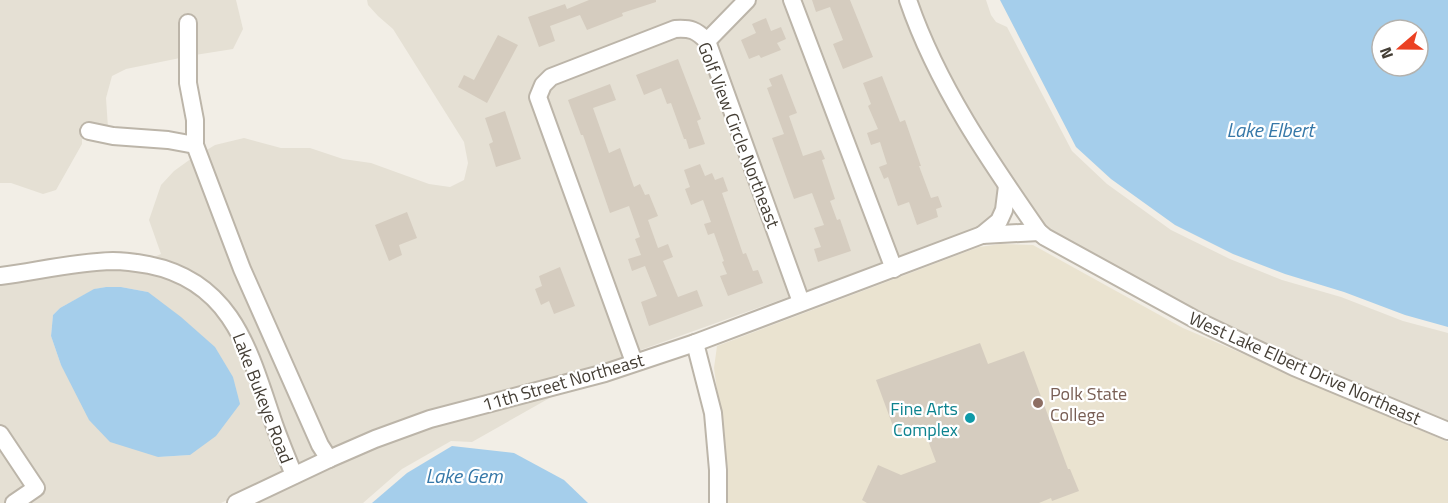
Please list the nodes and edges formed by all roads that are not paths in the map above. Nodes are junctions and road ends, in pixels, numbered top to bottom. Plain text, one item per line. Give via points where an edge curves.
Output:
1 (747, 0) edge
2 (792, 0) edge
3 (908, 0) edge
4 (188, 23) dead end
5 (707, 41) junction
6 (89, 131) dead end
7 (195, 146) junction
8 (1007, 186) junction
9 (1039, 232) junction
10 (982, 235) junction
11 (894, 269) junction
12 (0, 276) edge
13 (801, 302) junction
14 (695, 343) junction
15 (634, 363) junction
16 (1448, 431) edge
17 (0, 434) edge
18 (329, 459) junction
19 (294, 475) junction
20 (14, 503) edge
21 (236, 503) edge
22 (718, 503) edge

1 - 5 street
2 - 11 street
3 - 8 street via 936,65 976,140
4 - 7 street via 188,83
5 - 13 street, Golf View Circle Northeast
5 - 15 street, Golf View Circle Northeast via 697,32 675,29 551,77 538,97
6 - 7 street
7 - 18 street via 242,269
8 - 9 street
8 - 10 street via 1002,216
9 - 10 street, 11th Street Northeast
9 - 16 street, West Lake Elbert Drive Northeast via 1197,321 1294,367
10 - 11 street, 11th Street Northeast
11 - 13 street, 11th Street Northeast
12 - 19 street, Lake Bukeye Road via 115,261 160,267 196,283 228,314 244,341
13 - 14 street, 11th Street Northeast
14 - 15 street, 11th Street Northeast
14 - 22 street via 713,413
15 - 18 street, 11th Street Northeast via 430,419
17 - 20 street via 36,488
18 - 19 street, 11th Street Northeast
19 - 21 street, 11th Street Northeast

